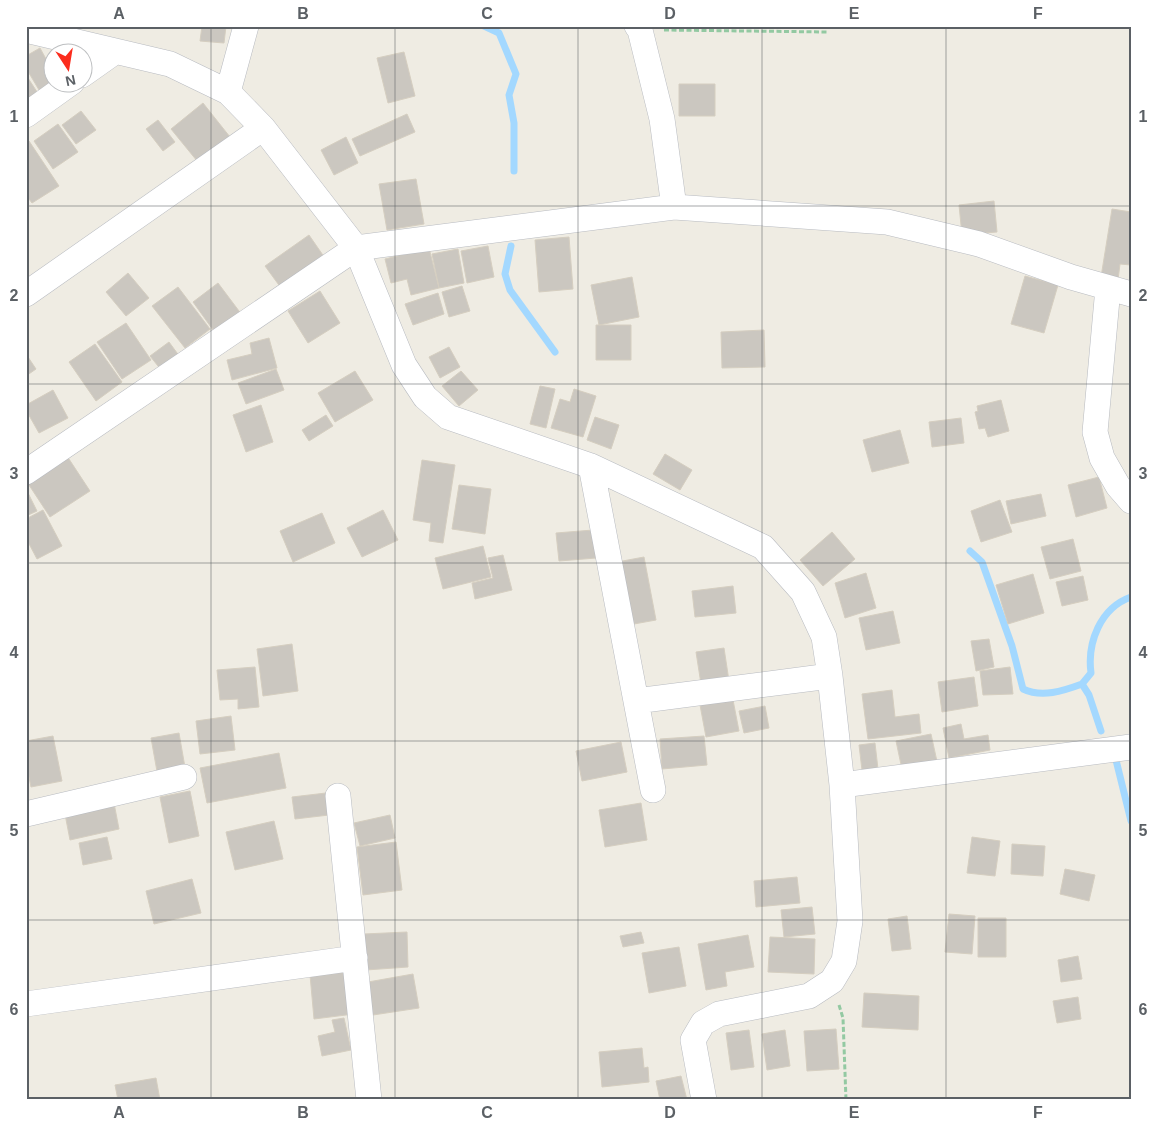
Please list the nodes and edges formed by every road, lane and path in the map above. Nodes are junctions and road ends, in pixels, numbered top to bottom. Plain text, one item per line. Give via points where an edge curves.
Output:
1 (246, 26) edge
2 (639, 28) edge
3 (26, 30) edge
4 (829, 32) dead end
5 (116, 51) junction
6 (92, 68) edge
7 (58, 92) edge
8 (228, 92) junction
9 (26, 114) edge
10 (263, 128) junction
11 (674, 207) junction
12 (356, 248) junction
13 (1119, 291) edge
14 (26, 294) edge
15 (591, 466) junction
16 (26, 472) edge
17 (1131, 501) edge
18 (830, 676) junction
19 (636, 701) junction
20 (1131, 747) edge
21 (184, 777) dead end
22 (842, 785) junction
23 (653, 790) dead end
24 (338, 796) dead end
25 (26, 814) edge
26 (355, 958) junction
27 (832, 981) junction
28 (26, 1004) edge
29 (368, 1100) edge
30 (704, 1100) edge
31 (846, 1100) edge

1 - 8 street
2 - 4 path
2 - 11 street via 662,119
3 - 5 street
5 - 6 street
5 - 8 street via 170,64
7 - 9 street
8 - 10 street
10 - 12 street
10 - 14 street
11 - 12 street
11 - 13 street via 887,222 978,244
12 - 15 street via 404,365 425,397 448,417
12 - 16 street
13 - 17 street via 1095,432 1102,458
15 - 18 street via 763,548 803,592 824,637
15 - 19 street
18 - 19 street
18 - 22 street
19 - 23 street
20 - 22 street
21 - 25 street
22 - 27 street via 850,921 844,961
24 - 26 street
26 - 28 street
26 - 29 street
27 - 30 street via 809,996 719,1014 704,1023 693,1040
27 - 31 path via 843,1018

